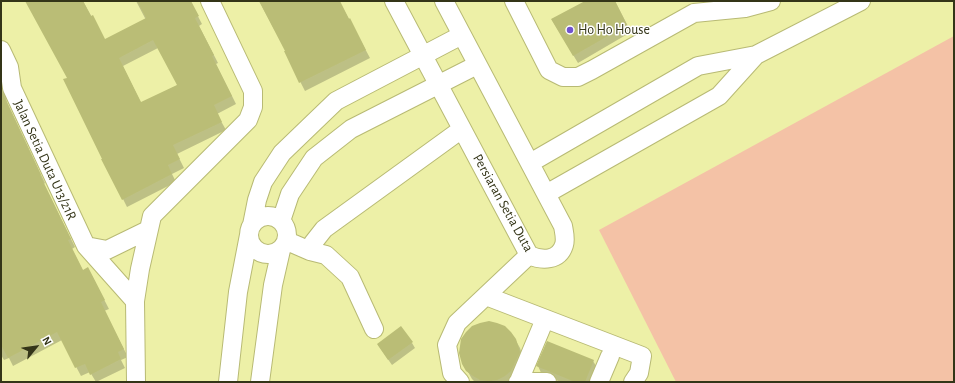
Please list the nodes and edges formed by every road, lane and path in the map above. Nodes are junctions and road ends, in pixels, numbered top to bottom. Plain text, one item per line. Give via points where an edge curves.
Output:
1 (210, 1) edge
2 (394, 1) edge
3 (444, 1) edge
4 (514, 1) edge
5 (771, 1) edge
6 (861, 1) edge
7 (690, 7) edge
8 (462, 35) junction
9 (1, 50) edge
10 (423, 55) junction
11 (756, 55) junction
12 (478, 65) junction
13 (438, 84) junction
14 (462, 129) junction
15 (530, 164) junction
16 (546, 194) junction
17 (281, 221) junction
18 (148, 230) junction
19 (251, 230) junction
20 (284, 245) junction
21 (86, 246) junction
22 (310, 251) junction
23 (529, 254) junction
24 (486, 296) junction
25 (135, 301) junction
26 (545, 319) junction
27 (374, 329) dead end
28 (610, 356) dead end
29 (136, 382) edge
30 (228, 382) edge
31 (260, 382) edge
32 (460, 382) edge
33 (518, 382) edge
34 (547, 382) edge
35 (599, 382) edge
36 (633, 382) edge

1 - 18 street via 253,91 253,107 248,120 152,216
2 - 10 street, Persiaran Setia Duta
3 - 8 street, Persiaran Setia Duta
4 - 7 street via 549,70 563,78 578,77 592,70
5 - 7 street via 745,8
6 - 11 street
8 - 10 street
8 - 12 street, Persiaran Setia Duta
9 - 21 street, Jalan Setia Duta U13/21R via 9,67 12,88
10 - 13 street, Persiaran Setia Duta
10 - 19 street via 336,101 282,153 263,182 256,200
11 - 15 street via 698,66
11 - 16 street via 719,96
12 - 13 street
12 - 15 street, Persiaran Setia Duta
13 - 14 street, Persiaran Setia Duta
13 - 17 street via 351,129 314,158 290,194
14 - 22 street via 324,229
14 - 23 street, Persiaran Setia Duta
15 - 16 street, Persiaran Setia Duta
16 - 23 street, Persiaran Setia Duta via 563,226 564,246 558,254 547,260 537,259
17 - 19 street via 271,216 260,218
17 - 20 street via 287,230
18 - 21 street via 107,250
18 - 25 street
19 - 20 street via 252,246 260,253 271,255
19 - 30 street via 238,292
20 - 22 street
20 - 31 street via 273,285
21 - 25 street, Jalan Setia Duta U13/21R
22 - 27 street via 326,255 350,277
23 - 24 street
24 - 26 street
24 - 32 street via 457,323 447,346 452,373
25 - 29 street
26 - 33 street
26 - 36 street via 642,356 639,373
28 - 35 street
33 - 34 street

